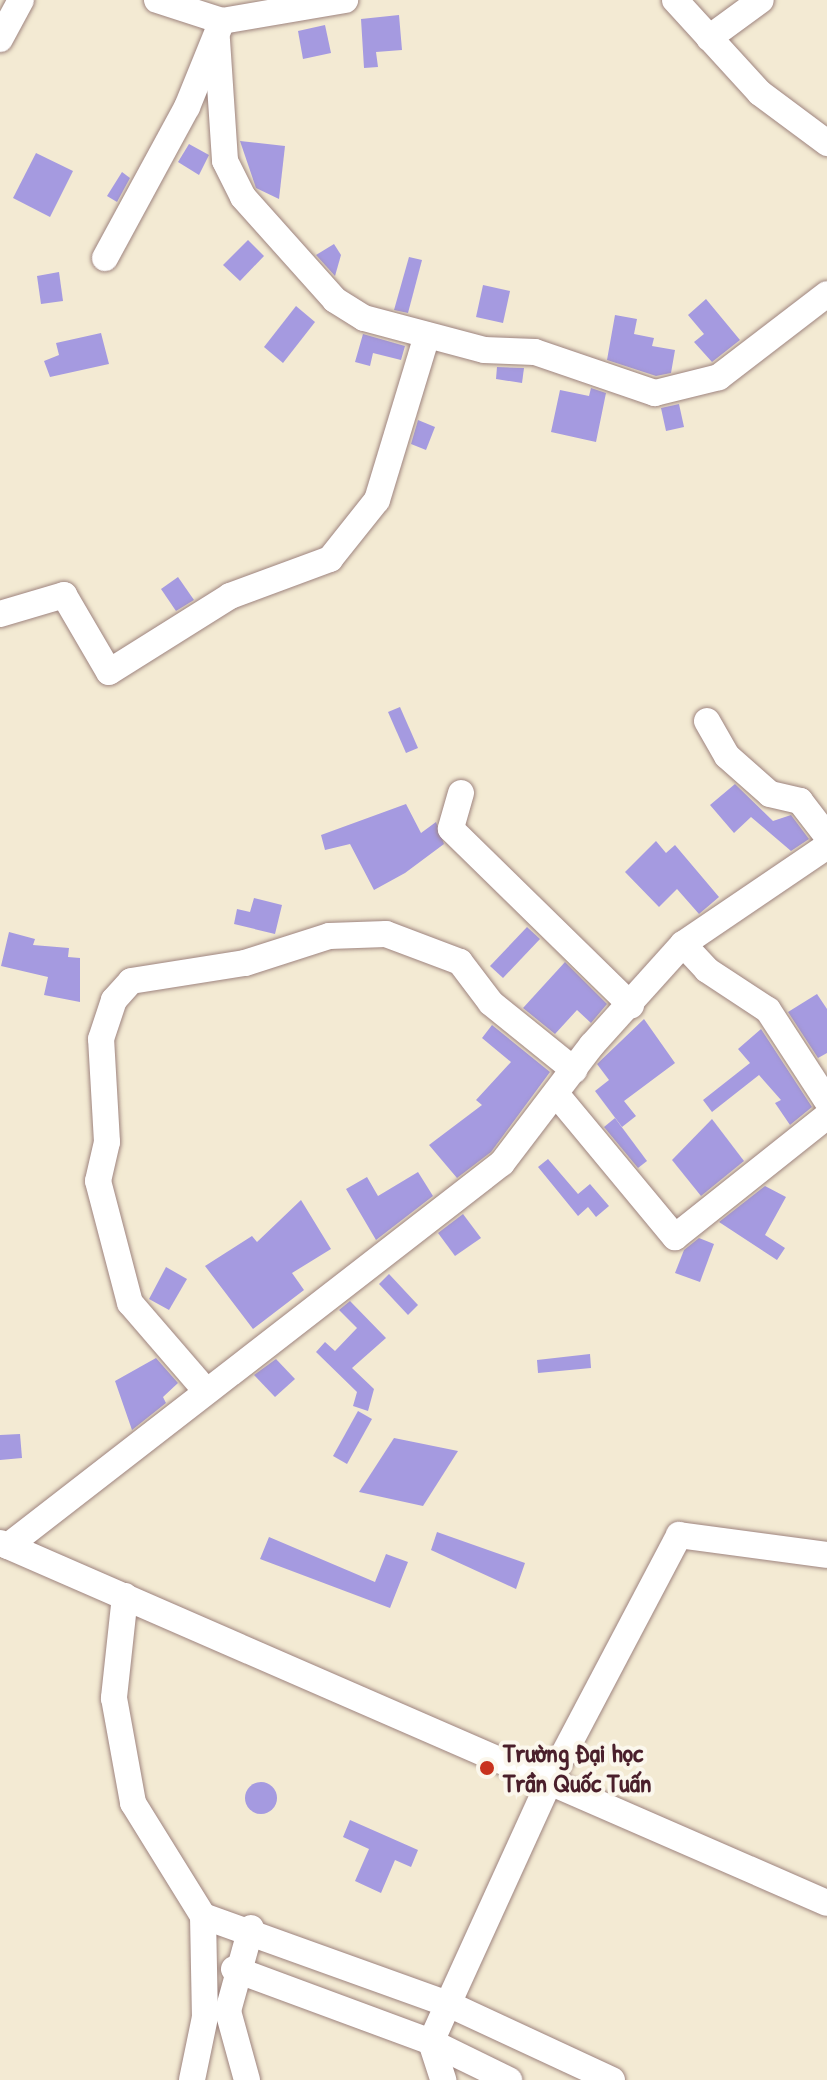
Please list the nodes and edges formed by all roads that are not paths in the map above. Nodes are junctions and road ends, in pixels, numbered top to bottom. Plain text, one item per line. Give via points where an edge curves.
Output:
1 (21, 0) edge
2 (157, 0) edge
3 (345, 0) edge
4 (675, 0) edge
5 (761, 0) edge
6 (220, 31) junction
7 (709, 38) junction
8 (0, 39) edge
9 (827, 143) edge
10 (105, 258) dead end
11 (827, 294) edge
12 (427, 335) junction
13 (0, 614) edge
14 (707, 721) dead end
15 (461, 793) dead end
16 (827, 836) edge
17 (827, 846) edge
18 (683, 944) junction
19 (631, 1005) junction
20 (574, 1070) junction
21 (557, 1095) junction
22 (827, 1101) edge
23 (827, 1116) edge
24 (206, 1391) junction
25 (4, 1545) edge
26 (827, 1555) edge
27 (125, 1596) junction
28 (550, 1780) junction
29 (827, 1903) edge
30 (203, 1916) junction
31 (251, 1928) junction
32 (234, 1969) junction
33 (448, 2004) junction
34 (431, 2042) junction
35 (456, 2054) junction
36 (192, 2080) edge
37 (247, 2080) edge
38 (443, 2080) edge
39 (465, 2080) edge
40 (509, 2080) edge
41 (612, 2080) edge

1 - 8 street
2 - 6 street
3 - 6 street
4 - 7 street
5 - 7 street
6 - 10 street
6 - 12 street via 225,161 243,197 335,300 364,318
7 - 9 street via 760,93
11 - 12 street via 719,377 655,393 535,352 484,350
12 - 13 street via 377,500 330,559 230,596 109,672 64,595
14 - 16 street via 727,756 770,794 800,801
15 - 19 street via 451,829
17 - 18 street
18 - 19 street
18 - 22 street via 707,970 768,1010
19 - 20 street
20 - 21 street
20 - 24 street via 491,1003 460,962 386,934 329,936 245,963 131,981 114,1000 101,1039 107,1142 98,1181 130,1303
21 - 23 street via 675,1237
21 - 24 street via 502,1163
24 - 25 street
25 - 27 street
26 - 28 street via 679,1535
27 - 28 street
27 - 30 street via 114,1698 133,1803
28 - 29 street
28 - 33 street
30 - 31 street
30 - 36 street via 205,2017
31 - 32 street
31 - 33 street
32 - 34 street
32 - 37 street via 228,2011
33 - 34 street
33 - 41 street
34 - 35 street
34 - 38 street
35 - 39 street
35 - 40 street

